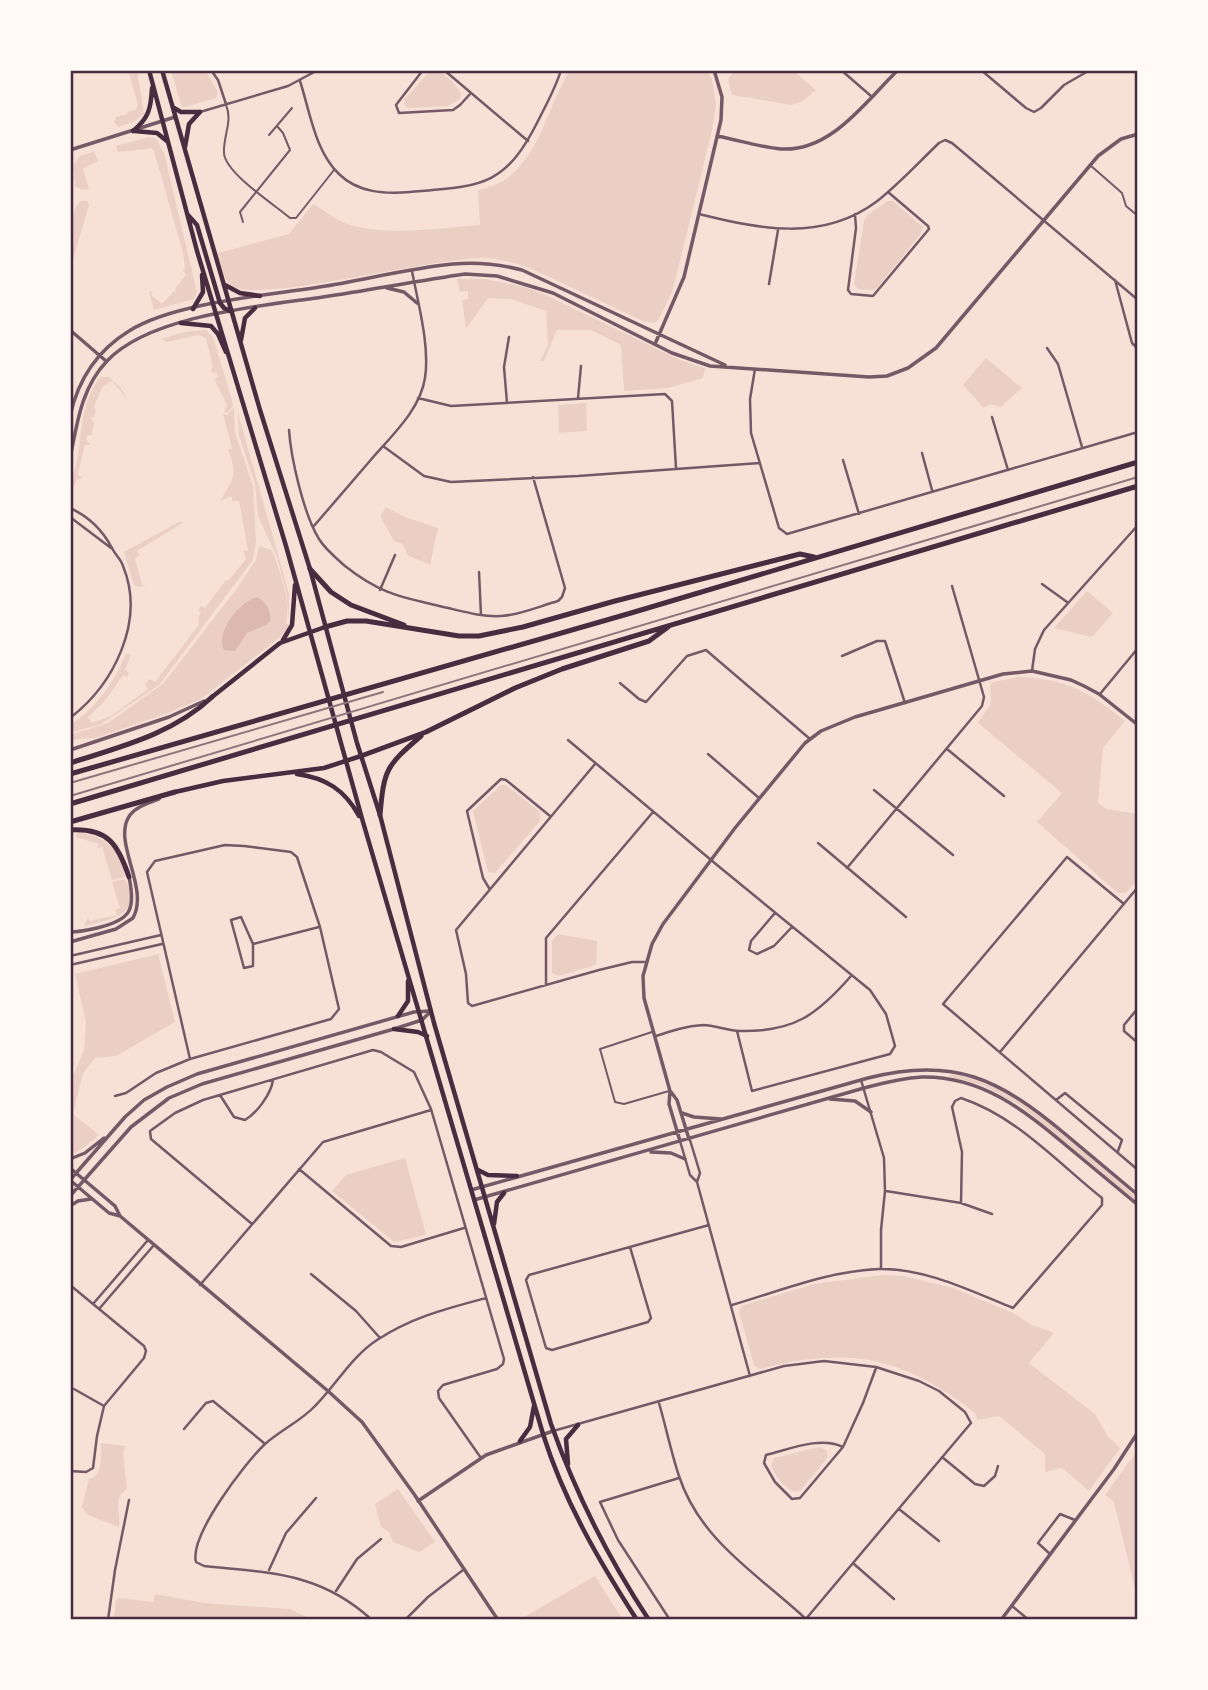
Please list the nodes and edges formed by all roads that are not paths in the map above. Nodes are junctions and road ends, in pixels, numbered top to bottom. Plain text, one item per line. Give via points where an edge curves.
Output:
1 (149, 70) edge
2 (162, 70) edge
3 (211, 70) edge
4 (318, 70) edge
5 (424, 70) edge
6 (444, 70) edge
7 (561, 70) edge
8 (714, 70) edge
9 (841, 70) edge
10 (898, 70) edge
11 (981, 70) edge
12 (1090, 70) edge
13 (300, 81) junction
14 (153, 83) junction
15 (471, 93) junction
16 (871, 96) junction
17 (226, 104) junction
18 (173, 108) junction
19 (292, 108) dead end
20 (200, 112) junction
21 (175, 117) junction
22 (163, 121) junction
23 (277, 126) junction
24 (133, 131) junction
25 (1138, 134) edge
26 (269, 135) dead end
27 (717, 136) junction
28 (528, 141) junction
29 (169, 142) junction
30 (70, 150) edge
31 (185, 152) junction
32 (1090, 165) junction
33 (334, 169) junction
34 (257, 191) junction
35 (888, 192) junction
36 (699, 214) junction
37 (855, 214) junction
38 (187, 215) junction
39 (1138, 216) edge
40 (1044, 221) junction
41 (243, 222) dead end
42 (778, 230) junction
43 (203, 271) junction
44 (412, 271) junction
45 (1115, 280) junction
46 (414, 282) junction
47 (769, 284) dead end
48 (224, 285) junction
49 (381, 287) junction
50 (260, 296) junction
51 (1138, 300) edge
52 (228, 301) junction
53 (220, 303) junction
54 (418, 303) junction
55 (214, 304) junction
56 (255, 308) junction
57 (193, 309) junction
58 (232, 312) junction
59 (217, 314) junction
60 (181, 323) junction
61 (70, 330) edge
62 (659, 334) junction
63 (509, 337) dead end
64 (654, 344) junction
65 (241, 345) junction
66 (1047, 348) dead end
67 (1138, 349) edge
68 (99, 355) junction
69 (230, 359) junction
70 (106, 361) junction
71 (581, 366) dead end
72 (726, 366) junction
73 (755, 369) junction
74 (418, 398) junction
75 (578, 399) junction
76 (507, 404) junction
77 (70, 416) edge
78 (992, 417) dead end
79 (289, 430) dead end
80 (1138, 432) edge
81 (383, 446) junction
82 (1082, 448) junction
83 (922, 453) dead end
84 (70, 459) edge
85 (843, 460) dead end
86 (1138, 462) edge
87 (760, 463) junction
88 (677, 468) junction
89 (1007, 470) junction
90 (533, 477) junction
91 (1138, 486) edge
92 (933, 492) junction
93 (70, 508) edge
94 (859, 514) junction
95 (70, 517) edge
96 (1138, 526) edge
97 (313, 527) junction
98 (111, 548) junction
99 (395, 555) dead end
100 (817, 558) junction
101 (310, 569) junction
102 (479, 572) dead end
103 (295, 579) junction
104 (1042, 584) dead end
105 (952, 586) dead end
106 (380, 590) junction
107 (1068, 602) junction
108 (481, 615) junction
109 (670, 625) junction
110 (406, 626) junction
111 (325, 627) junction
112 (309, 631) junction
113 (280, 643) junction
114 (1138, 648) edge
115 (842, 656) dead end
116 (1032, 671) junction
117 (980, 681) junction
118 (620, 683) dead end
119 (1099, 694) junction
120 (212, 697) junction
121 (905, 703) junction
122 (70, 718) edge
123 (1138, 725) edge
124 (426, 732) junction
125 (810, 738) junction
126 (568, 740) dead end
127 (947, 749) junction
128 (70, 750) edge
129 (708, 754) dead end
130 (361, 756) junction
131 (347, 761) junction
132 (70, 763) edge
133 (595, 764) junction
134 (290, 772) junction
135 (70, 774) edge
136 (874, 790) dead end
137 (175, 792) junction
138 (1004, 796) dead end
139 (759, 798) junction
140 (70, 804) edge
141 (897, 808) junction
142 (653, 812) junction
143 (380, 815) junction
144 (550, 816) junction
145 (70, 822) edge
146 (363, 822) junction
147 (70, 830) edge
148 (818, 844) dead end
149 (953, 855) dead end
150 (710, 860) junction
151 (847, 868) junction
152 (129, 877) joint
153 (1138, 887) edge
154 (489, 888) junction
155 (1124, 904) junction
156 (775, 913) junction
157 (906, 917) dead end
158 (320, 927) junction
159 (792, 927) junction
160 (70, 932) edge
161 (161, 934) junction
162 (70, 942) edge
163 (163, 944) junction
164 (253, 944) junction
165 (70, 956) edge
166 (645, 962) junction
167 (70, 965) edge
168 (407, 970) junction
169 (851, 976) junction
170 (546, 985) junction
171 (1138, 1008) edge
172 (420, 1010) junction
173 (431, 1011) junction
174 (398, 1016) junction
175 (422, 1020) junction
176 (394, 1029) junction
177 (737, 1031) junction
178 (654, 1034) junction
179 (427, 1037) junction
180 (1138, 1043) edge
181 (1000, 1052) junction
182 (190, 1059) junction
183 (273, 1080) junction
184 (861, 1080) junction
185 (864, 1088) junction
186 (670, 1091) junction
187 (220, 1095) junction
188 (115, 1096) dead end
189 (828, 1099) junction
190 (1056, 1100) junction
191 (431, 1110) junction
192 (871, 1112) junction
193 (682, 1113) junction
194 (723, 1120) junction
195 (687, 1130) junction
196 (111, 1132) junction
197 (677, 1132) junction
198 (689, 1139) junction
199 (680, 1141) junction
200 (649, 1151) junction
201 (1118, 1152) junction
202 (70, 1159) edge
203 (685, 1159) junction
204 (573, 1160) junction
205 (70, 1168) edge
206 (299, 1169) junction
207 (477, 1169) junction
208 (1138, 1170) edge
209 (576, 1172) junction
210 (76, 1173) junction
211 (517, 1176) junction
212 (70, 1180) edge
213 (84, 1180) junction
214 (697, 1182) junction
215 (78, 1187) junction
216 (481, 1187) junction
217 (471, 1190) junction
218 (885, 1191) junction
219 (504, 1193) junction
220 (1138, 1195) edge
221 (70, 1196) edge
222 (484, 1198) junction
223 (92, 1199) junction
224 (474, 1200) junction
225 (961, 1203) junction
226 (1138, 1205) edge
227 (70, 1206) edge
228 (992, 1214) dead end
229 (120, 1216) junction
230 (252, 1224) junction
231 (709, 1225) junction
232 (465, 1228) junction
233 (494, 1228) junction
234 (148, 1240) junction
235 (155, 1245) junction
236 (630, 1247) junction
237 (881, 1269) junction
238 (311, 1274) dead end
239 (70, 1284) edge
240 (200, 1285) junction
241 (485, 1298) junction
242 (93, 1304) junction
243 (732, 1305) junction
244 (99, 1309) junction
245 (380, 1338) junction
246 (876, 1367) junction
247 (750, 1377) junction
248 (74, 1389) dead end
249 (328, 1391) junction
250 (534, 1398) junction
251 (659, 1402) junction
252 (104, 1406) junction
253 (578, 1425) junction
254 (184, 1429) dead end
255 (553, 1431) junction
256 (1138, 1432) edge
257 (543, 1434) junction
258 (520, 1441) junction
259 (265, 1444) junction
260 (843, 1447) junction
261 (942, 1457) junction
262 (481, 1458) junction
263 (998, 1466) dead end
264 (70, 1471) edge
265 (570, 1475) junction
266 (679, 1478) junction
267 (316, 1498) dead end
268 (130, 1500) dead end
269 (418, 1501) junction
270 (900, 1509) junction
271 (1075, 1520) junction
272 (381, 1539) dead end
273 (939, 1541) dead end
274 (1050, 1554) junction
275 (853, 1563) junction
276 (465, 1569) junction
277 (268, 1571) junction
278 (335, 1592) junction
279 (894, 1599) dead end
280 (1012, 1606) junction
281 (806, 1619) edge
282 (108, 1620) edge
283 (372, 1620) edge
284 (405, 1620) edge
285 (498, 1620) edge
286 (637, 1620) edge
287 (649, 1620) edge
288 (670, 1620) edge
289 (1001, 1620) edge
290 (1029, 1620) edge

1 - 14 main road
2 - 18 main road
3 - 17 street
4 - 13 street
5 - 15 street via 396,105 399,113 453,110
6 - 15 street
7 - 28 street
8 - 27 street via 722,104
9 - 16 street
10 - 16 street
11 - 12 street via 1034,112 1064,85
13 - 17 street
13 - 33 street via 319,144
14 - 22 main road
14 - 24 main road via 150,112
15 - 28 street
16 - 27 street via 835,131 806,147 780,149
17 - 20 street
17 - 34 lane via 230,114 226,160
18 - 20 main road
18 - 21 main road
19 - 23 lane
20 - 31 main road via 189,124
21 - 22 street
21 - 31 main road
22 - 24 street
22 - 29 main road
23 - 26 lane
23 - 34 lane via 290,150
24 - 29 main road via 157,133
24 - 30 street
25 - 32 street via 1115,143
27 - 36 street
28 - 33 street via 500,174 469,187 379,192 356,186
29 - 38 main road
31 - 48 main road
32 - 39 lane via 1122,192 1126,206
32 - 40 street
33 - 34 lane via 293,219
34 - 41 lane via 240,212
35 - 37 street
35 - 37 street via 929,229 873,296 851,295 848,290
35 - 40 street via 944,140
36 - 42 street
36 - 62 street via 682,285
37 - 42 street via 817,227
38 - 43 main road
38 - 53 main road via 197,225
40 - 45 street
40 - 73 street via 936,348 908,369 869,377
42 - 47 street
43 - 55 main road
43 - 57 main road via 203,292
44 - 46 street
44 - 50 street
44 - 62 street via 482,263 522,270
45 - 51 street
45 - 67 street via 1132,343
46 - 49 street
46 - 54 street
46 - 64 street via 465,274 518,281 589,309
48 - 50 main road
48 - 52 main road
49 - 54 street via 404,292
49 - 56 street
50 - 52 street
52 - 53 street
52 - 58 main road
53 - 55 street
53 - 58 main road
54 - 74 street via 426,365
55 - 57 street
55 - 59 main road
56 - 58 street
56 - 65 main road via 245,318
57 - 68 street via 132,329
58 - 59 street
58 - 65 main road
59 - 60 street
59 - 69 main road
60 - 69 main road via 211,327
60 - 70 street via 141,336
61 - 68 street
62 - 64 street
62 - 72 street
63 - 76 street via 504,367
64 - 72 street via 695,362
65 - 101 main road
66 - 82 street via 1058,364
68 - 70 street
68 - 77 street via 82,380
69 - 103 main road
70 - 84 street via 83,399
71 - 75 street
72 - 73 street
73 - 87 street via 750,425
74 - 76 street via 451,406
74 - 81 street
75 - 76 street
75 - 88 street via 668,396
78 - 89 street
79 - 97 street via 290,449
80 - 82 street
81 - 90 street via 430,478 467,482
81 - 97 street
82 - 89 street
83 - 92 street
85 - 94 street
86 - 100 highway
87 - 88 street
87 - 94 street via 783,533
88 - 90 street
89 - 92 street
90 - 108 street via 564,593 558,601 510,615
91 - 109 highway
92 - 94 street
93 - 98 street via 94,525
95 - 98 street
96 - 107 street
97 - 106 street via 338,560
98 - 122 street via 126,576 130,599 126,632 116,665 96,694
99 - 106 street
100 - 110 highway via 800,554 479,636
100 - 135 highway
101 - 110 highway via 351,605
101 - 111 main road
102 - 108 street
103 - 112 main road
103 - 113 main road via 292,625
104 - 107 street
105 - 117 street
106 - 108 street
107 - 116 street via 1040,637
109 - 124 highway via 649,641 515,688
109 - 140 highway
110 - 111 highway via 347,621
111 - 112 main road
111 - 130 main road
112 - 113 main road
112 - 131 main road
113 - 120 main road
114 - 119 street
115 - 121 street via 885,641
116 - 117 street
116 - 119 street via 1071,680
117 - 121 street
117 - 127 street via 982,706
118 - 125 street via 646,702 687,656 705,650
119 - 123 street
120 - 128 street via 177,714
120 - 132 highway via 146,739
121 - 125 street via 833,725
124 - 130 highway
124 - 143 highway via 394,759 386,773
125 - 139 street
126 - 133 street
127 - 138 street
127 - 141 street
129 - 139 street
130 - 131 main road
130 - 143 main road
131 - 134 main road
131 - 146 main road
133 - 142 street
133 - 144 street
134 - 137 main road
134 - 146 main road via 334,785
136 - 141 street
137 - 145 highway
137 - 162 street via 140,807 125,827 138,898 133,918 116,929
139 - 150 street
141 - 149 street
141 - 151 street
142 - 150 street
142 - 170 street via 546,938
143 - 173 main road
144 - 154 street
144 - 154 street via 501,779 467,811
146 - 168 main road
147 - 152 highway via 85,829 110,839
148 - 151 street
150 - 156 street
150 - 166 street via 663,924
151 - 157 street
152 - 160 street via 132,901 127,915 109,925
153 - 155 street
154 - 170 street via 456,930 468,1003 472,1006
155 - 181 street
155 - 181 street via 1067,857 943,1004
156 - 159 street
156 - 159 street via 751,941 749,950 757,954 769,950
158 - 161 street via 297,857 291,852 234,845 151,863 147,875
158 - 164 street
158 - 182 street via 339,1004 335,1016
159 - 169 street
161 - 163 street
161 - 165 street
163 - 167 street
163 - 182 street
164 - 164 street via 241,917 230,920 244,968 253,966
166 - 170 street
166 - 178 street via 644,998
168 - 172 main road
168 - 174 main road via 408,1001
169 - 177 street via 829,1001 802,1020 772,1030
169 - 177 street via 870,990 882,1007 895,1046 890,1054 752,1091
171 - 180 street via 1124,1025 1124,1031
172 - 173 street
172 - 174 street
172 - 175 main road
173 - 175 street
173 - 207 main road
174 - 196 street via 179,1081 144,1100
175 - 176 street
175 - 179 main road
176 - 179 main road
176 - 213 street via 202,1084 169,1098 139,1118
177 - 178 street via 706,1025
178 - 186 street
178 - 186 lane via 600,1049 615,1102 624,1104
179 - 217 main road
181 - 190 street
182 - 188 street
183 - 187 street
183 - 187 street via 271,1090 247,1119 234,1116
183 - 191 street via 377,1050 414,1072
184 - 185 street
184 - 194 street
184 - 220 street via 929,1069 984,1080 1036,1110
185 - 189 street
185 - 192 street
185 - 226 street via 922,1077 981,1087 1032,1117
186 - 193 street
186 - 197 street
187 - 230 street via 175,1113 149,1136
189 - 192 street via 855,1101
189 - 198 street
190 - 201 street
190 - 201 street via 1065,1093 1113,1132 1122,1140
191 - 206 street via 328,1139
191 - 232 street
192 - 218 street via 884,1158
193 - 194 street
193 - 195 street
194 - 195 street
195 - 197 street
195 - 198 street
196 - 202 street
196 - 210 street
197 - 199 street
197 - 204 street
198 - 199 street
198 - 214 street via 700,1173
199 - 200 street
199 - 203 street
200 - 203 street
200 - 209 street
201 - 208 street
203 - 214 street
204 - 209 street
204 - 211 street
205 - 210 street
206 - 230 street
206 - 232 street via 391,1246
207 - 211 main road via 488,1175
207 - 216 main road
209 - 219 street
210 - 212 street
210 - 213 street
211 - 216 street
212 - 215 street
213 - 215 street
213 - 229 street via 115,1206
214 - 231 street
215 - 221 street
215 - 223 street
216 - 217 street
216 - 222 main road
217 - 224 main road
218 - 225 street
218 - 237 street
219 - 222 street
219 - 233 main road via 497,1202
222 - 224 street
222 - 233 main road
223 - 227 street
223 - 229 street
224 - 250 main road
225 - 228 street
225 - 237 street via 962,1152 952,1107 961,1098 1007,1119 1102,1198 1102,1205 1013,1308 953,1283
229 - 234 street
230 - 240 street
231 - 236 street
231 - 243 street
232 - 241 street
233 - 255 main road
234 - 235 street
234 - 242 street
235 - 240 street
235 - 244 street
236 - 236 street via 529,1275 526,1280 546,1348 648,1322 651,1318
237 - 243 street via 826,1276
238 - 245 street
239 - 242 street
240 - 249 street
241 - 245 street via 422,1315
241 - 262 street via 503,1364 443,1385 438,1394
242 - 244 street
243 - 247 street
244 - 252 street via 146,1351
245 - 249 street via 357,1356
246 - 247 street via 824,1361 784,1366
246 - 260 street
246 - 261 street via 939,1391 970,1419
247 - 251 street
248 - 252 street
249 - 259 street via 297,1422
249 - 269 street via 369,1431
250 - 257 main road
250 - 258 main road via 533,1418
251 - 253 street
251 - 266 street
252 - 264 street via 93,1468
253 - 255 street
253 - 265 main road via 565,1444
254 - 259 street via 213,1401
255 - 257 street
255 - 265 main road
256 - 271 street
257 - 258 street
257 - 286 main road via 584,1532
258 - 262 street
259 - 277 street via 222,1497 195,1559 204,1566
260 - 260 street via 800,1498 792,1499 764,1463 766,1455 807,1444
261 - 263 street via 984,1486
261 - 270 street
262 - 269 street
265 - 287 main road via 600,1539
266 - 281 street via 716,1540
266 - 288 street via 600,1502 618,1540
267 - 277 street via 286,1533
268 - 282 street
269 - 276 street
270 - 273 street
270 - 275 street
271 - 274 street
271 - 274 street via 1060,1514 1038,1543
272 - 278 street via 357,1559
274 - 280 street
275 - 279 street
275 - 281 street
276 - 284 street
276 - 285 street
277 - 278 street
278 - 283 street
280 - 289 street
280 - 290 street

